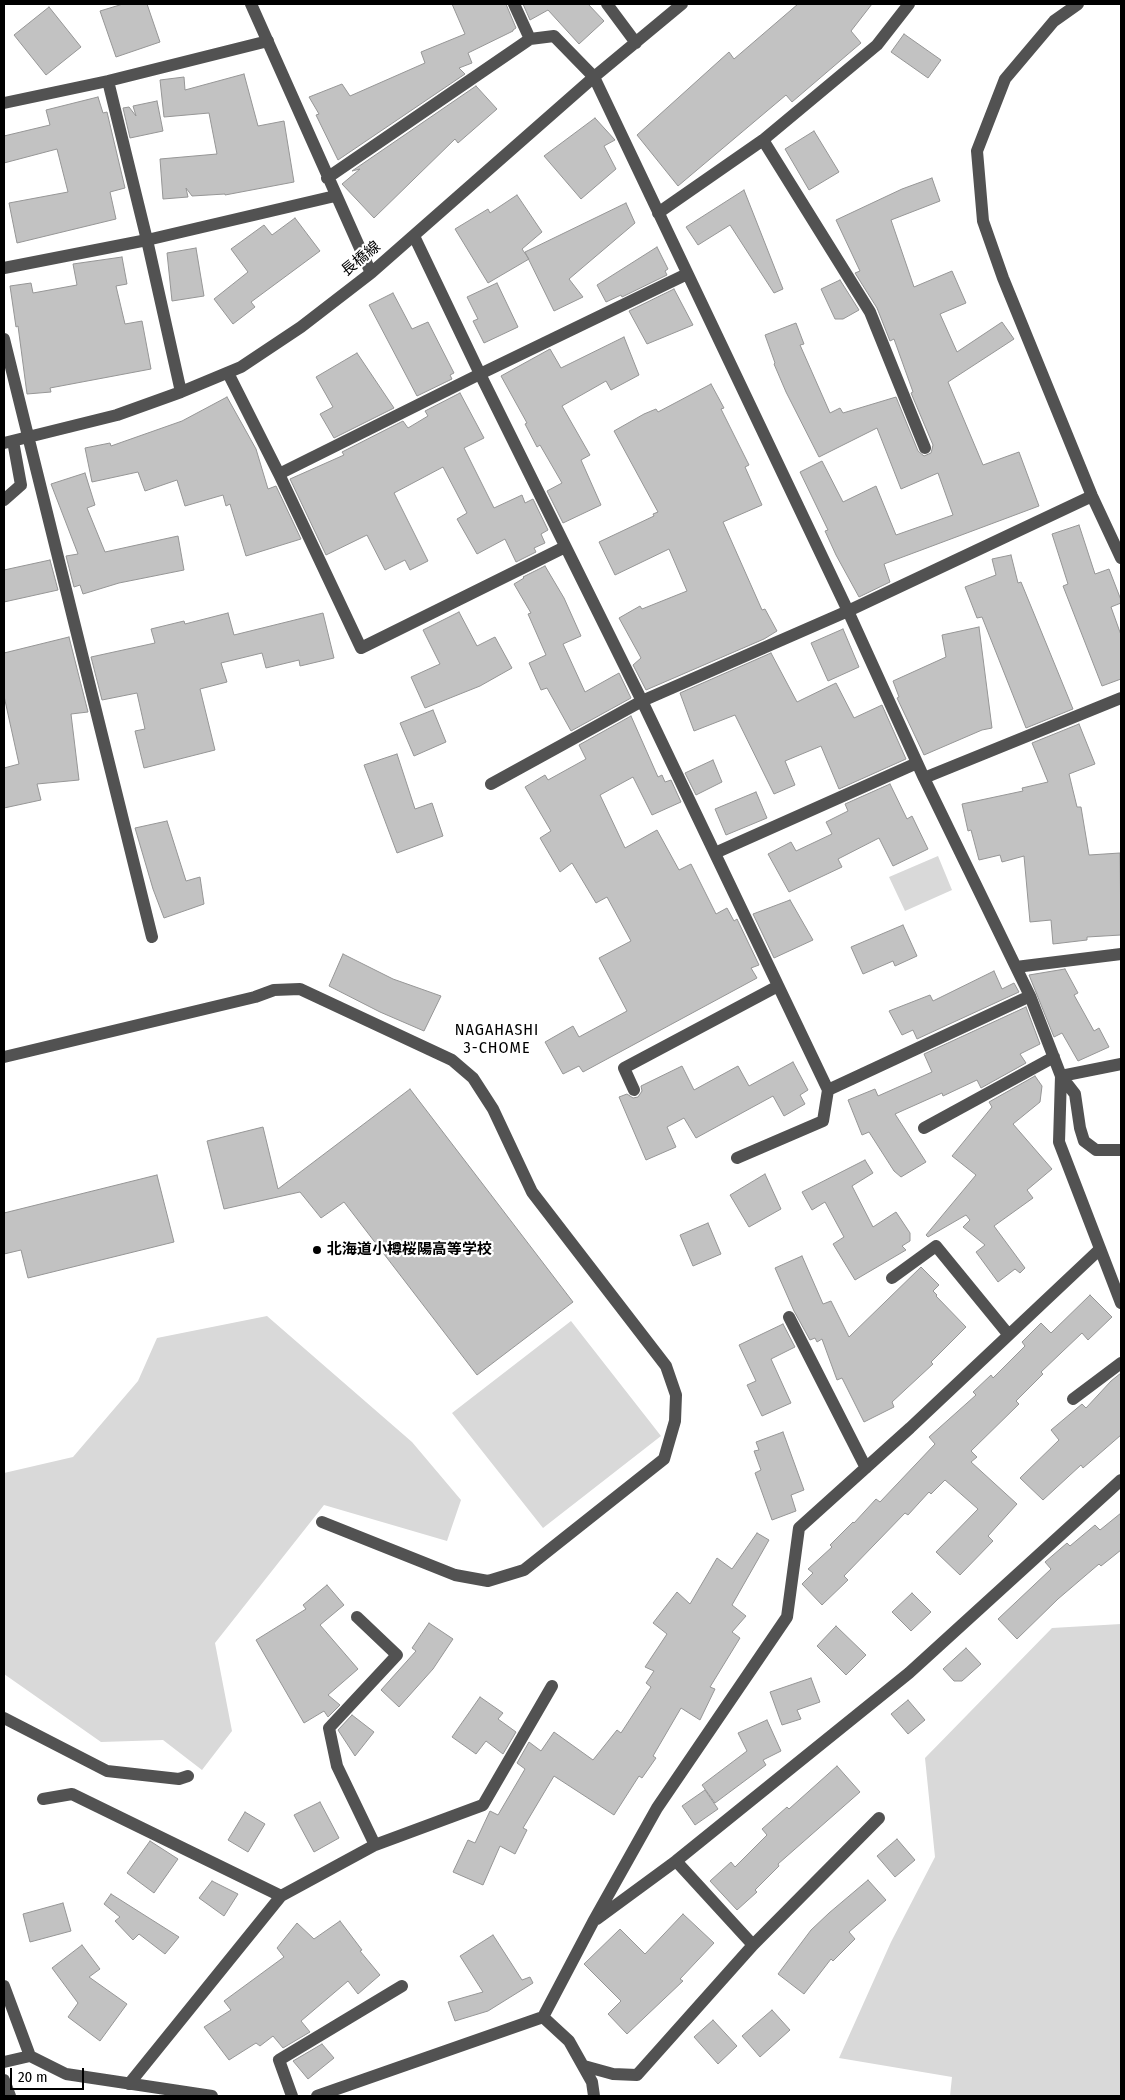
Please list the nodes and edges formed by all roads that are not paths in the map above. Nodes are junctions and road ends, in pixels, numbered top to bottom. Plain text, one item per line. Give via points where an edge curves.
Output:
1 (251, 4) edge
2 (514, 4) edge
3 (606, 4) edge
4 (682, 4) edge
5 (908, 4) edge
6 (1078, 4) edge
7 (530, 39) junction
8 (268, 41) junction
9 (636, 43) junction
10 (594, 77) junction
11 (108, 81) junction
12 (4, 103) edge
13 (763, 140) junction
14 (327, 178) junction
15 (335, 196) junction
16 (658, 213) junction
17 (414, 236) junction
18 (147, 240) junction
19 (4, 268) edge
20 (371, 273) junction
21 (687, 274) junction
22 (4, 339) edge
23 (228, 373) junction
24 (480, 374) junction
25 (180, 392) junction
26 (28, 437) junction
27 (8, 442) edge
28 (925, 448) dead end
29 (279, 474) junction
30 (1092, 496) junction
31 (4, 500) edge
32 (565, 547) junction
33 (1121, 558) edge
34 (848, 611) junction
35 (1121, 698) edge
36 (642, 701) junction
37 (917, 763) junction
38 (924, 778) junction
39 (491, 784) dead end
40 (715, 853) junction
41 (152, 937) dead end
42 (1121, 954) edge
43 (1016, 967) junction
44 (778, 986) junction
45 (1030, 996) junction
46 (4, 1057) edge
47 (1054, 1057) junction
48 (1121, 1064) edge
49 (1061, 1076) junction
50 (634, 1090) dead end
51 (828, 1090) junction
52 (924, 1128) dead end
53 (1121, 1150) edge
54 (737, 1158) dead end
55 (1100, 1249) junction
56 (892, 1278) dead end
57 (1121, 1303) edge
58 (790, 1317) dead end
59 (1008, 1334) junction
60 (1121, 1363) edge
61 (1073, 1398) dead end
62 (866, 1468) junction
63 (1121, 1480) edge
64 (322, 1522) dead end
65 (357, 1616) dead end
66 (552, 1686) dead end
67 (4, 1718) edge
68 (188, 1776) dead end
69 (43, 1799) dead end
70 (879, 1818) dead end
71 (375, 1845) junction
72 (676, 1860) junction
73 (281, 1896) junction
74 (593, 1922) junction
75 (753, 1945) junction
76 (4, 1986) edge
77 (402, 1986) dead end
78 (543, 2017) junction
79 (30, 2056) junction
80 (4, 2062) edge
81 (584, 2066) junction
82 (4, 2080) edge
83 (129, 2084) junction
84 (10, 2096) edge
85 (212, 2096) edge
86 (292, 2096) edge
87 (317, 2096) edge
88 (594, 2096) edge

1 - 8 street
2 - 7 street
3 - 9 street
4 - 9 street, 長橋線
5 - 13 street via 877,45
6 - 30 street via 1054,21 1004,79 977,151 983,221
7 - 10 street via 554,36
7 - 14 street
8 - 11 street
8 - 14 street
9 - 10 street, 長橋線
10 - 16 street
10 - 17 street, 長橋線
11 - 12 street
11 - 18 street
13 - 16 street
13 - 28 street via 870,312
14 - 15 street
15 - 18 street
15 - 20 street
16 - 21 street
17 - 20 street, 長橋線
17 - 24 street
18 - 19 street
18 - 25 street
20 - 23 street, 長橋線 via 301,328
21 - 24 street
21 - 34 street
22 - 26 street
23 - 25 street, 長橋線
23 - 29 street
24 - 29 street
24 - 32 street
25 - 26 street, 長橋線 via 117,415
26 - 27 street, 長橋線
26 - 41 street
27 - 31 street via 21,485
29 - 32 street via 361,648
30 - 33 street
30 - 34 street
32 - 36 street
34 - 36 street
34 - 37 street
35 - 38 street
36 - 39 street
36 - 40 street
37 - 38 street
37 - 40 street
38 - 43 street
40 - 44 street
42 - 43 street
43 - 45 street
44 - 50 street via 624,1068
44 - 51 street
45 - 47 street
45 - 51 street
46 - 64 street via 274,990 300,989 452,1060 474,1078 493,1109 532,1192 666,1366 676,1394 675,1421 664,1459 524,1570 488,1581 455,1575
47 - 49 street
47 - 52 street
48 - 49 street
49 - 53 street via 1075,1094 1084,1142 1096,1150
49 - 55 street via 1059,1142
51 - 54 street via 823,1120
55 - 57 street
55 - 59 street
56 - 59 street via 936,1246
58 - 62 street
59 - 62 street
60 - 61 street
62 - 74 street via 799,1528 787,1617 657,1808
63 - 72 street via 909,1673
65 - 71 street via 397,1654 329,1728 337,1766
66 - 71 street via 483,1805
67 - 68 street via 107,1771 179,1779
69 - 73 street via 72,1794
70 - 75 street
71 - 73 street
72 - 74 street
72 - 75 street
73 - 83 street
74 - 78 street
75 - 81 street via 637,2075 613,2074
76 - 79 street
77 - 86 street via 279,2060
78 - 81 street via 569,2041
78 - 87 street
79 - 80 street
79 - 83 street via 66,2074
81 - 88 street via 592,2082
82 - 84 street
83 - 85 street

